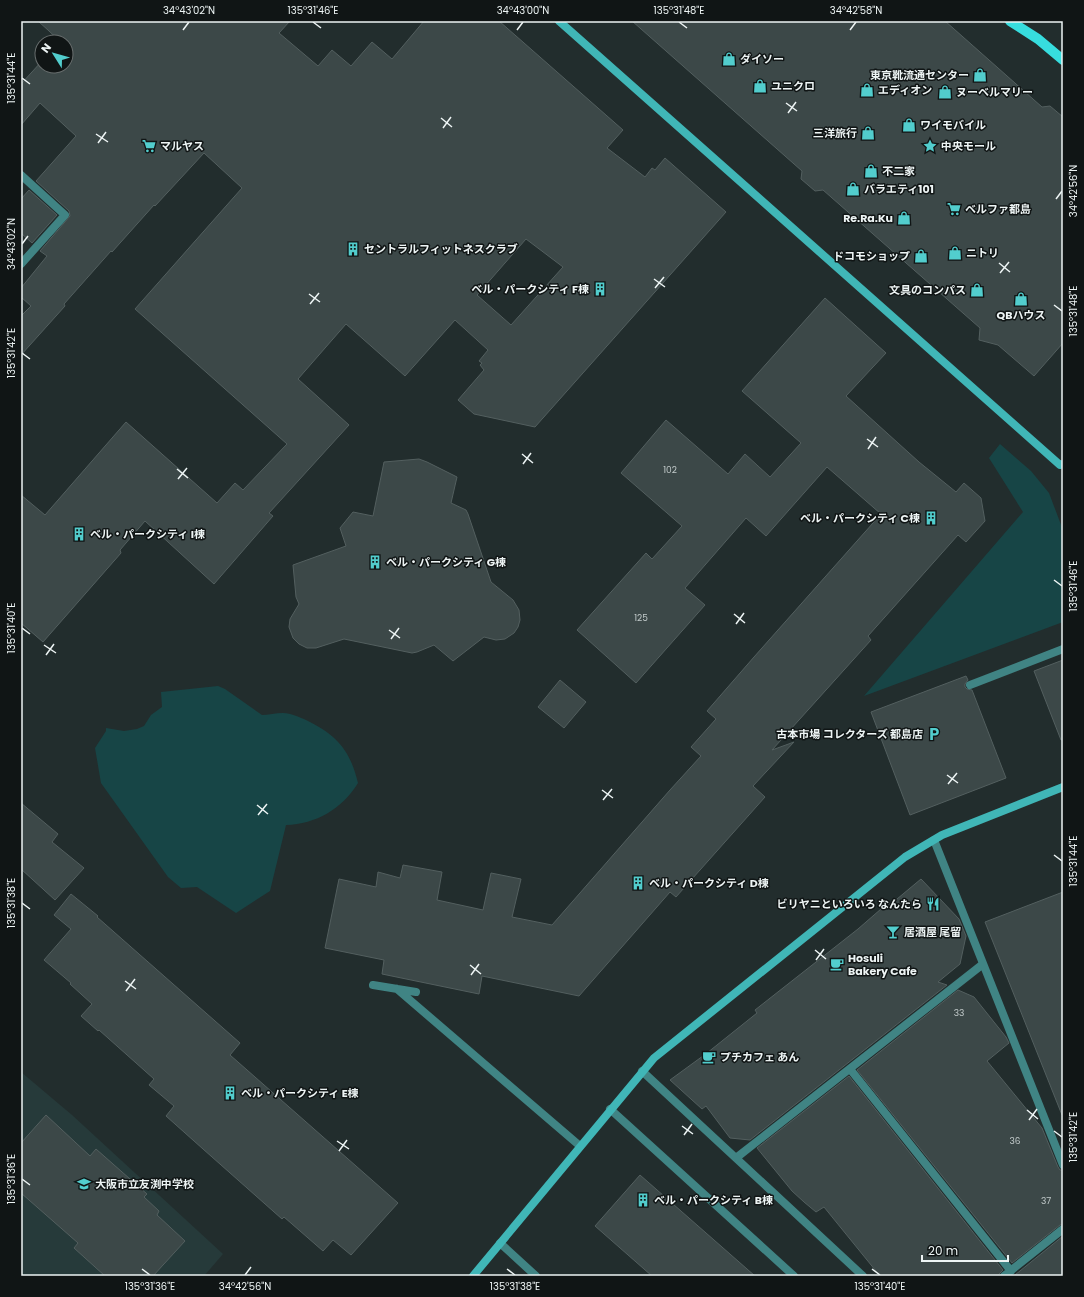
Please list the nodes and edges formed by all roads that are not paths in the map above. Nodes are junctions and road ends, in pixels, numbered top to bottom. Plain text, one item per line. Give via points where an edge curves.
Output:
1 (559, 21) edge
2 (1010, 21) edge
3 (1063, 60) edge
4 (21, 175) edge
5 (21, 264) edge
6 (1062, 466) edge
7 (1063, 649) edge
8 (970, 685) dead end
9 (1063, 787) edge
10 (934, 840) junction
11 (983, 964) junction
12 (373, 985) dead end
13 (397, 988) junction
14 (416, 992) dead end
15 (850, 1068) junction
16 (642, 1071) junction
17 (610, 1109) junction
18 (580, 1146) junction
19 (736, 1158) junction
20 (1063, 1165) edge
21 (1063, 1229) edge
22 (500, 1243) junction
23 (1007, 1273) edge
24 (473, 1276) edge
25 (536, 1276) edge
26 (794, 1276) edge
27 (863, 1276) edge

1 - 6 street
2 - 3 main road via 1038,39
4 - 5 street via 65,215
7 - 8 street
9 - 10 street
10 - 11 street
10 - 16 street via 905,857 654,1058
11 - 15 street
11 - 20 street
12 - 13 street
13 - 14 street
13 - 18 street
15 - 19 street
15 - 23 street
16 - 17 street
16 - 19 street
17 - 18 street
17 - 26 street
18 - 22 street
19 - 27 street
21 - 23 street
22 - 24 street
22 - 25 street

